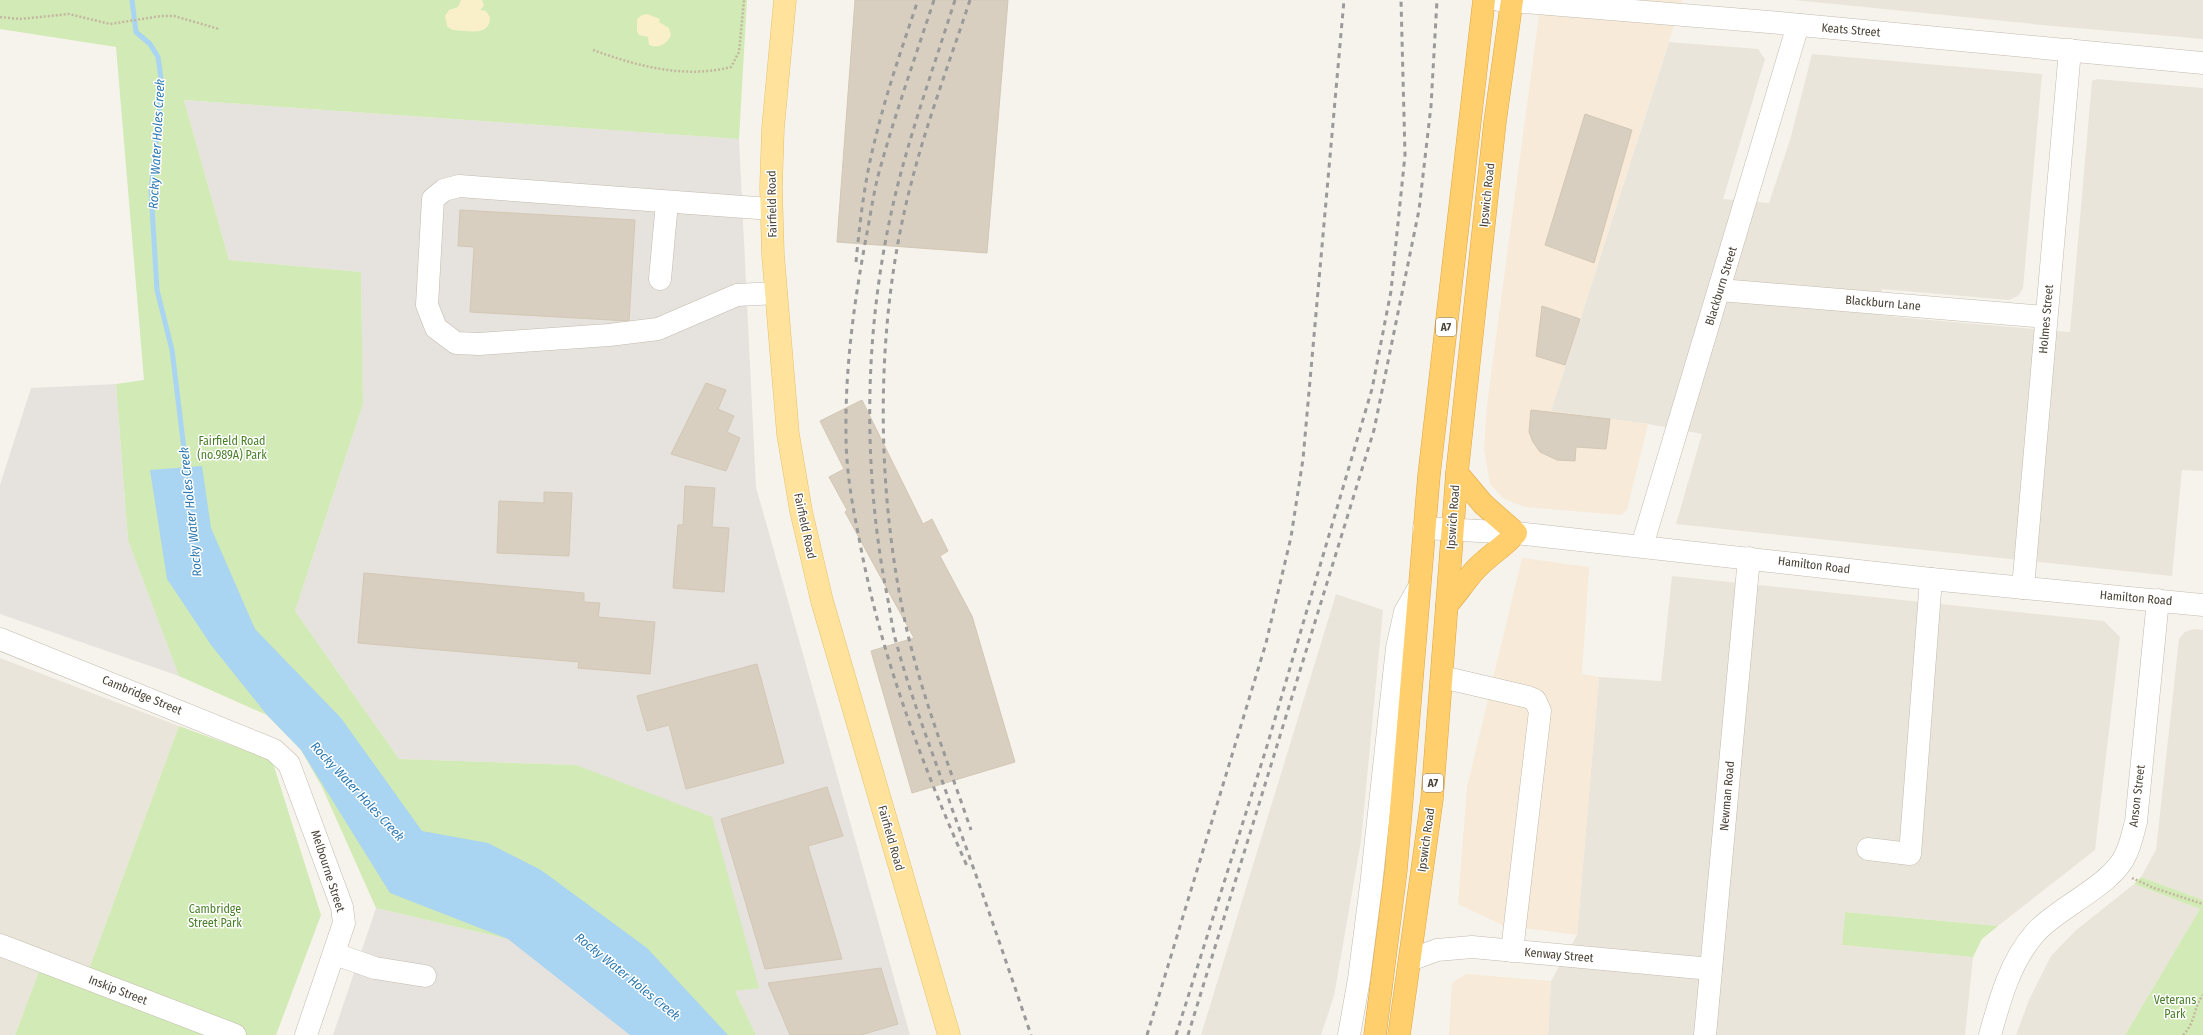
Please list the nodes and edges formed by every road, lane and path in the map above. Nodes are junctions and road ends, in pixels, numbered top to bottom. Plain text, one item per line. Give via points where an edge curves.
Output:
1 (744, 0) edge
2 (785, 0) edge
3 (1484, 0) edge
4 (1507, 0) edge
5 (0, 17) edge
6 (1798, 25) junction
7 (219, 29) dead end
8 (593, 50) dead end
9 (2070, 50) junction
10 (2203, 63) edge
11 (667, 202) junction
12 (771, 209) junction
13 (660, 279) dead end
14 (1720, 290) junction
15 (776, 293) junction
16 (2046, 317) junction
17 (1456, 473) junction
18 (1424, 528) junction
19 (1452, 529) junction
20 (1516, 533) junction
21 (1642, 546) junction
22 (1749, 558) junction
23 (1931, 579) junction
24 (1419, 586) junction
25 (2023, 588) junction
26 (2158, 600) junction
27 (1447, 604) junction
28 (2203, 605) edge
29 (0, 639) edge
30 (1442, 677) junction
31 (282, 756) joint
32 (1868, 849) dead end
33 (2115, 871) junction
34 (2203, 904) edge
35 (0, 945) edge
36 (1512, 951) junction
37 (335, 954) junction
38 (1410, 960) junction
39 (1711, 969) junction
40 (425, 976) dead end
41 (2203, 995) edge
42 (235, 1035) edge
43 (306, 1035) edge
44 (949, 1035) edge
45 (1349, 1035) edge
46 (1375, 1035) edge
47 (1399, 1035) edge
48 (1705, 1035) edge
49 (1990, 1035) edge
50 (2183, 1035) edge

1 - 8 path via 739,52 730,67 717,70 672,71 618,59
2 - 12 main road, Fairfield Road via 773,128
3 - 18 highway, A7
4 - 6 street, Keats Street
4 - 17 highway, Ipswich Road / A7
5 - 7 path via 20,19 69,14 110,24 174,16
6 - 9 street, Keats Street
6 - 14 street, Blackburn Street
9 - 10 street, Keats Street
9 - 16 street, Holmes Street
11 - 12 street
11 - 13 street
11 - 15 street via 459,186 444,190 433,200 427,306 436,328 456,343 479,344 609,335 658,329 737,295
12 - 15 main road, Fairfield Road
14 - 16 street, Blackburn Lane
14 - 21 street, Blackburn Street
15 - 44 main road, Fairfield Road via 788,434 811,556
16 - 25 street, Holmes Street
17 - 19 highway, Ipswich Road / A7
17 - 20 highway via 1483,504
18 - 19 street, Hamilton Road
18 - 24 highway, A7
19 - 20 street, Hamilton Road
19 - 27 highway, Ipswich Road / A7
20 - 21 street, Hamilton Road
20 - 27 highway via 1474,571
21 - 22 street, Hamilton Road
22 - 23 street, Hamilton Road
22 - 39 street, Newman Road
23 - 25 street, Hamilton Road
23 - 32 street via 1910,854
24 - 45 street via 1405,612 1397,648 1371,886
24 - 46 highway, A7 via 1395,877
25 - 26 street, Hamilton Road
26 - 28 street, Hamilton Road
26 - 33 street, Anson Street via 2136,822 2126,855
27 - 30 highway, Ipswich Road / A7
29 - 31 street, Cambridge Street via 205,720 274,750
30 - 36 street via 1528,696 1535,700 1540,711
30 - 38 highway, Ipswich Road / A7 via 1432,799
31 - 37 street, Melbourne Street via 296,779 342,907 344,923
33 - 34 path via 2154,888
33 - 49 street, Anson Street via 2036,932 2019,956 2001,994
35 - 42 street, Inskip Street
36 - 38 street, Kenway Street via 1449,947
36 - 39 street, Kenway Street
37 - 40 street via 375,968
37 - 43 street, Melbourne Street
38 - 47 highway, Ipswich Road / A7
39 - 48 street, Newman Road
41 - 50 path via 2197,1003 2192,1025

